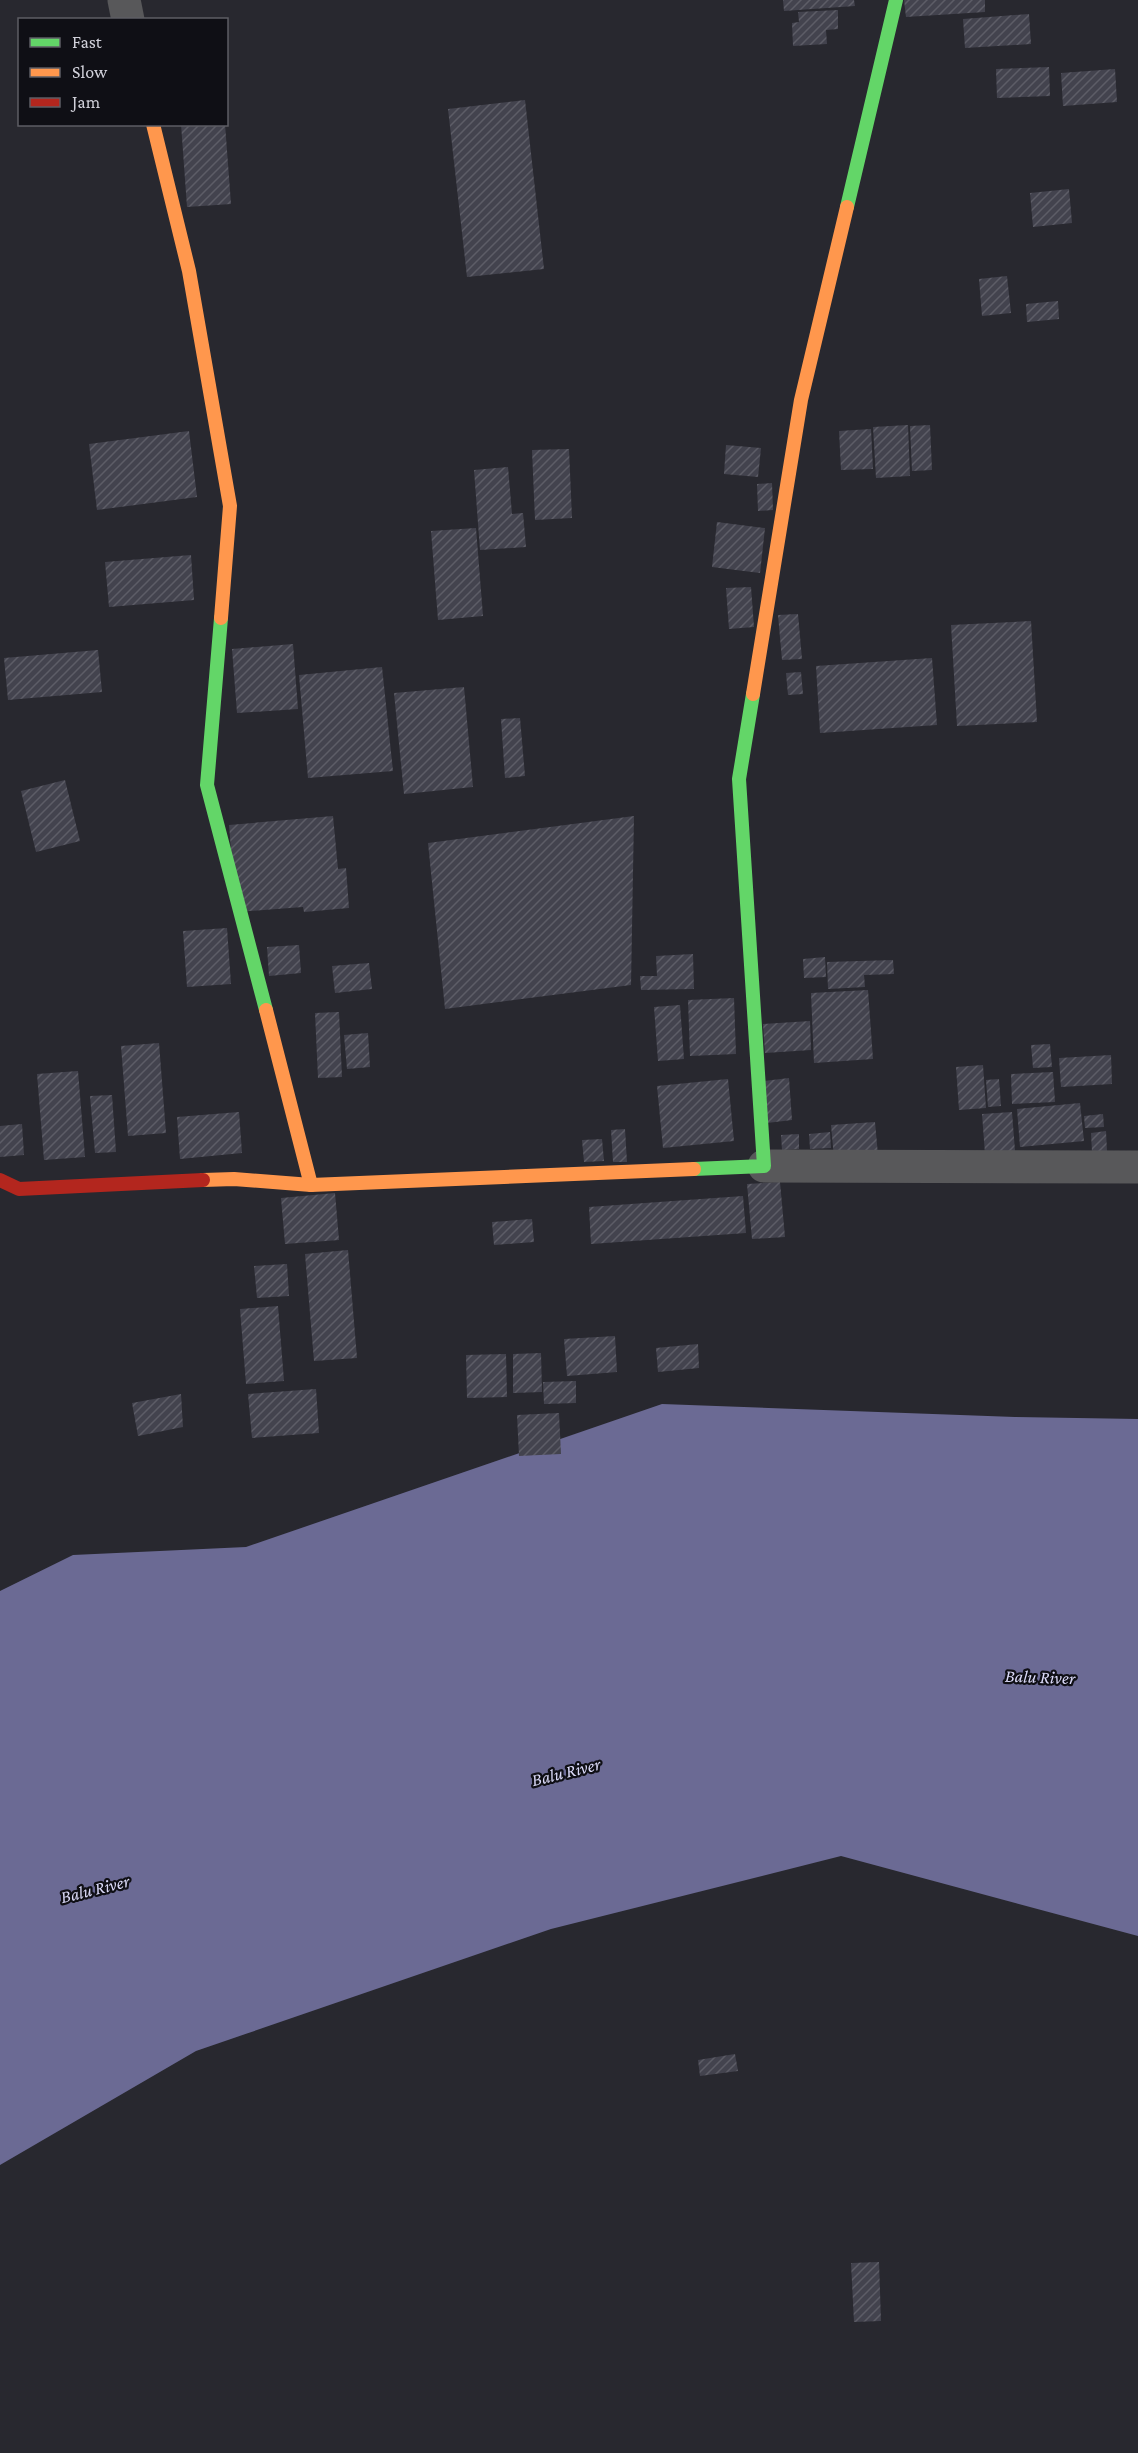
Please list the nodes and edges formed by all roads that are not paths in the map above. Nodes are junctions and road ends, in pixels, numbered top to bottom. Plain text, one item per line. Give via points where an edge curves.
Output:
1 (124, 0) edge
2 (896, 0) edge
3 (128, 18) edge
4 (153, 126) edge
5 (764, 1166) junction
6 (1138, 1167) edge
7 (0, 1180) edge
8 (311, 1185) junction

1 - 3 street
2 - 5 street via 801,400 739,779
4 - 8 street via 189,271 230,506 207,785
5 - 6 street
5 - 8 street
7 - 8 street via 19,1189 234,1179

